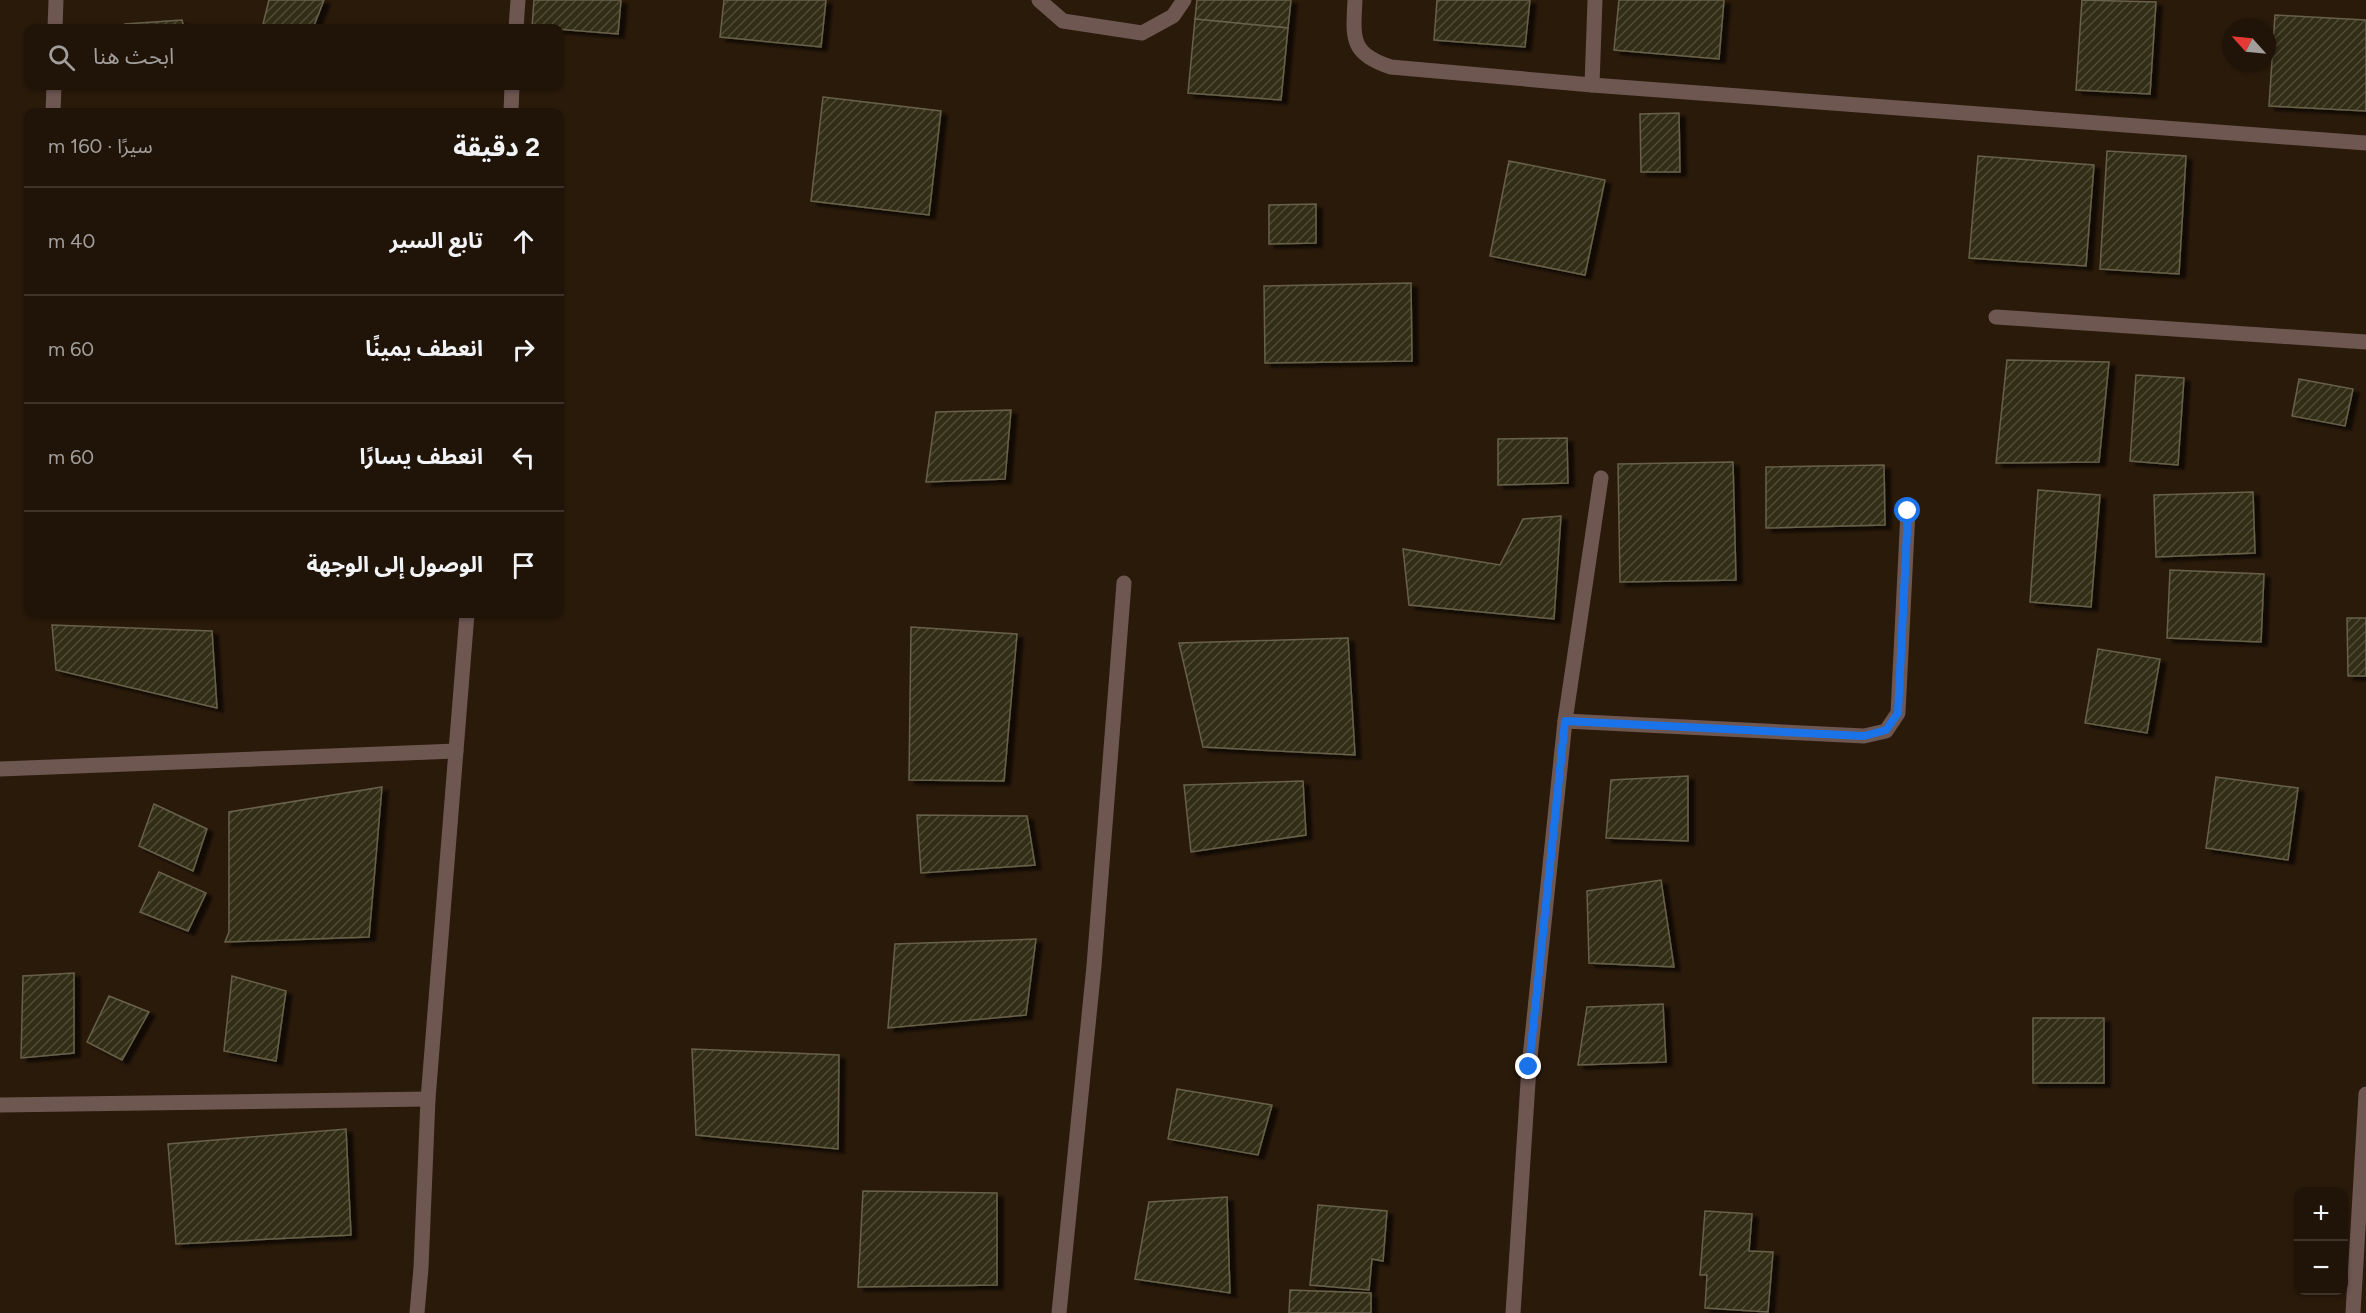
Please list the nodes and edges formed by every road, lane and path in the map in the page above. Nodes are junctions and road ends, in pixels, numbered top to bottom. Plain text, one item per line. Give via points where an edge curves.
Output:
1 (56, 0) edge
2 (518, 0) edge
3 (1039, 0) edge
4 (1184, 0) edge
5 (1355, 0) edge
6 (1595, 0) edge
7 (55, 24) edge
8 (516, 24) edge
9 (1592, 85) junction
10 (54, 90) edge
11 (512, 90) edge
12 (53, 108) edge
13 (511, 108) edge
14 (2366, 143) edge
15 (1996, 317) dead end
16 (2366, 342) edge
17 (1601, 478) dead end
18 (1908, 511) dead end
19 (1124, 583) dead end
20 (467, 618) edge
21 (1565, 721) junction
22 (456, 751) junction
23 (0, 769) edge
24 (2366, 1094) edge
25 (428, 1099) junction
26 (0, 1105) edge
27 (417, 1313) edge
28 (1059, 1313) edge
29 (1513, 1313) edge
30 (2353, 1313) edge

1 - 7 street
2 - 8 street
3 - 4 street via 1063,21 1142,33 1173,16
5 - 9 street via 1353,37 1359,50 1375,62 1391,67
6 - 9 street
9 - 14 street
10 - 12 street
11 - 13 street
15 - 16 street
17 - 21 street
18 - 21 street via 1898,713 1886,730 1864,736
19 - 28 street via 1094,966
20 - 22 street
21 - 29 street via 1529,1067
22 - 23 street
22 - 25 street
24 - 30 street
25 - 26 street
25 - 27 street

